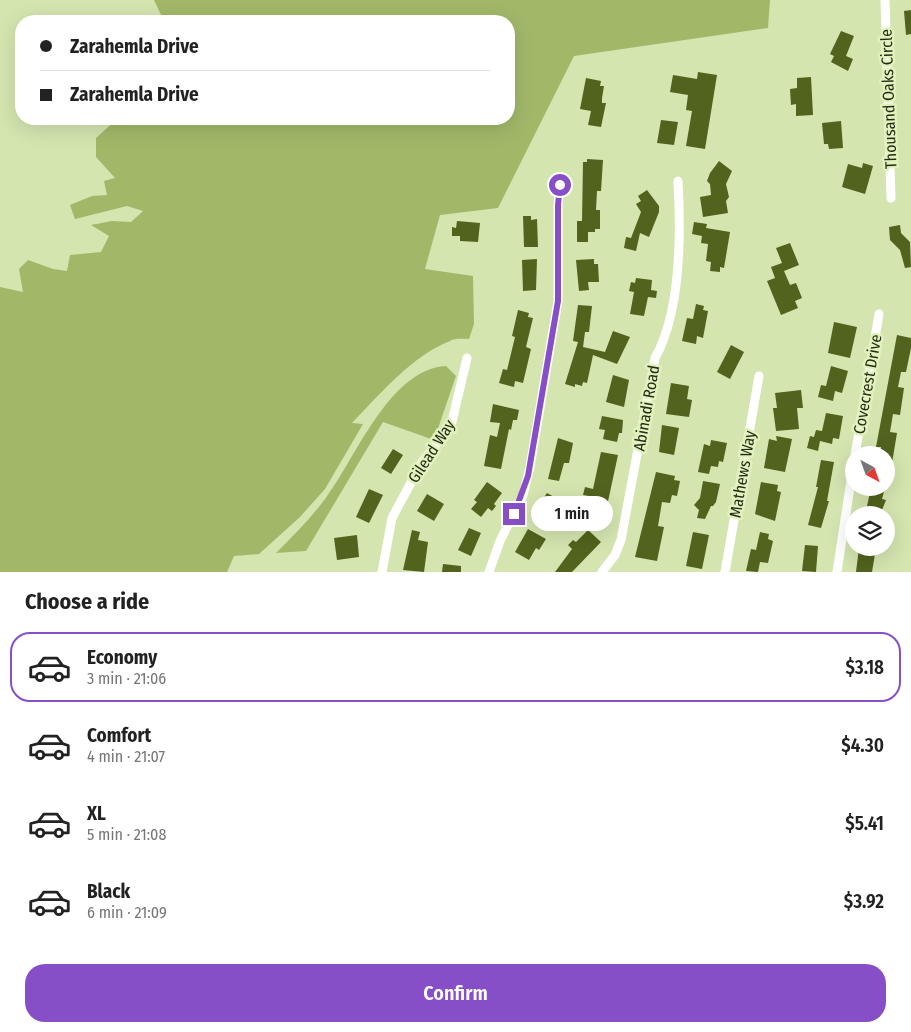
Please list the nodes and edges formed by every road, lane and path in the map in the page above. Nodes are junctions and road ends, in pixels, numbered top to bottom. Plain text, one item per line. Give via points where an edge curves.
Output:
1 (885, 0) edge
2 (678, 181) dead end
3 (560, 185) dead end
4 (891, 198) dead end
5 (879, 314) dead end
6 (467, 358) dead end
7 (759, 376) dead end
8 (857, 446) edge
9 (849, 496) edge
10 (382, 572) edge
11 (489, 572) edge
12 (602, 572) edge
13 (725, 572) edge
14 (837, 572) edge

1 - 4 street, Thousand Oaks Circle
2 - 12 street, Abinadi Road via 679,240 674,296 666,336 655,358 622,540
3 - 11 street via 558,301 530,467 523,495
5 - 8 street, Covecrest Drive
6 - 10 street, Gilead Way via 451,426 422,462 392,518
7 - 13 street, Mathews Way
9 - 14 street

